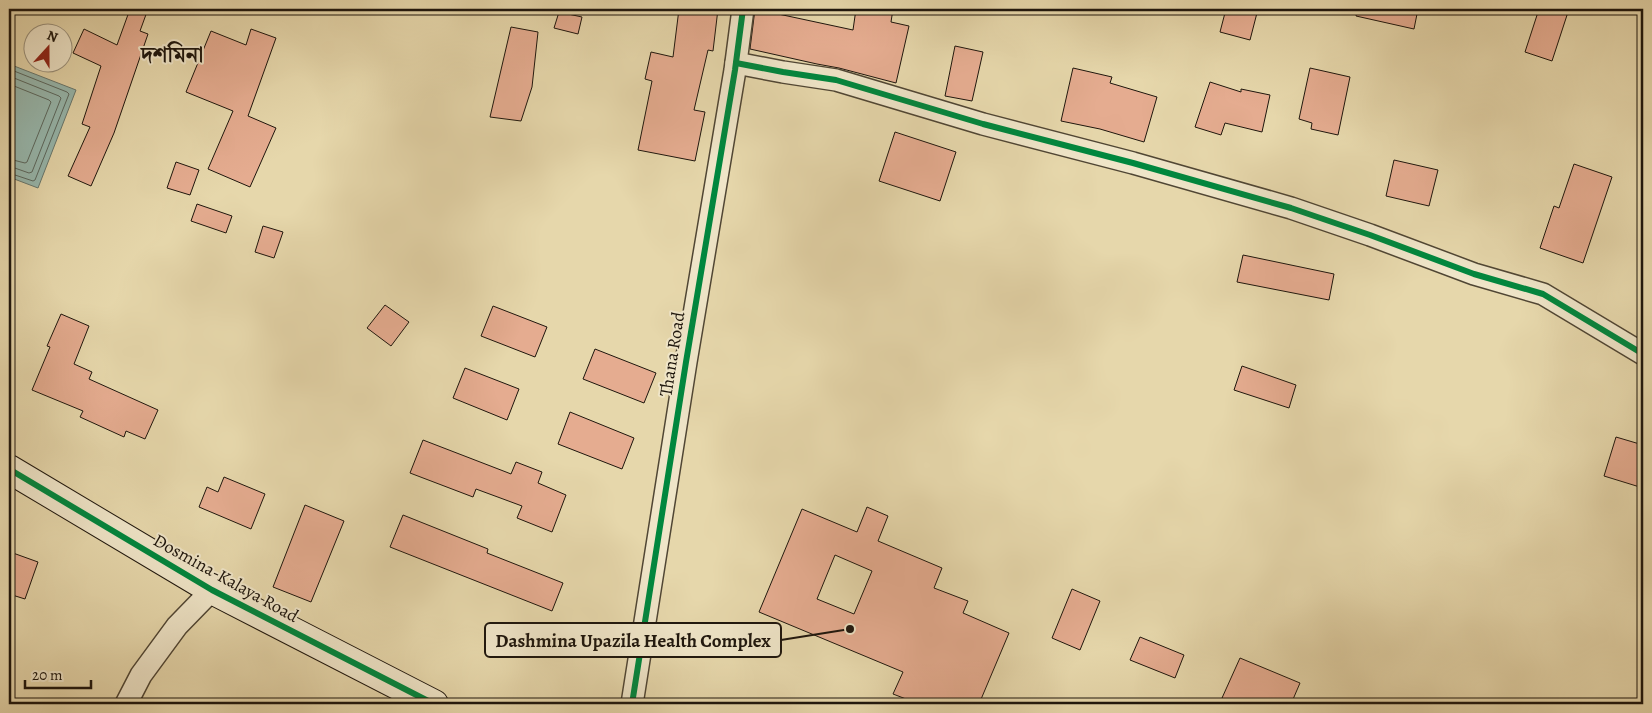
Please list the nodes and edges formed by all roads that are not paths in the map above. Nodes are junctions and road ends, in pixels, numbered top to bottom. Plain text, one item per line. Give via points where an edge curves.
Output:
1 (743, 9) edge
2 (736, 63) junction
3 (1643, 354) edge
4 (9, 469) edge
5 (212, 590) junction
6 (126, 704) edge
7 (434, 704) edge
8 (632, 704) edge

1 - 2 street, Thana Road
2 - 3 street via 836,80 983,124 1291,208 1474,274 1543,294
2 - 8 street, Thana Road
4 - 5 street, Dosmina-Kalaya Road
5 - 6 street via 177,626 141,675
5 - 7 street, Dosmina-Kalaya Road

